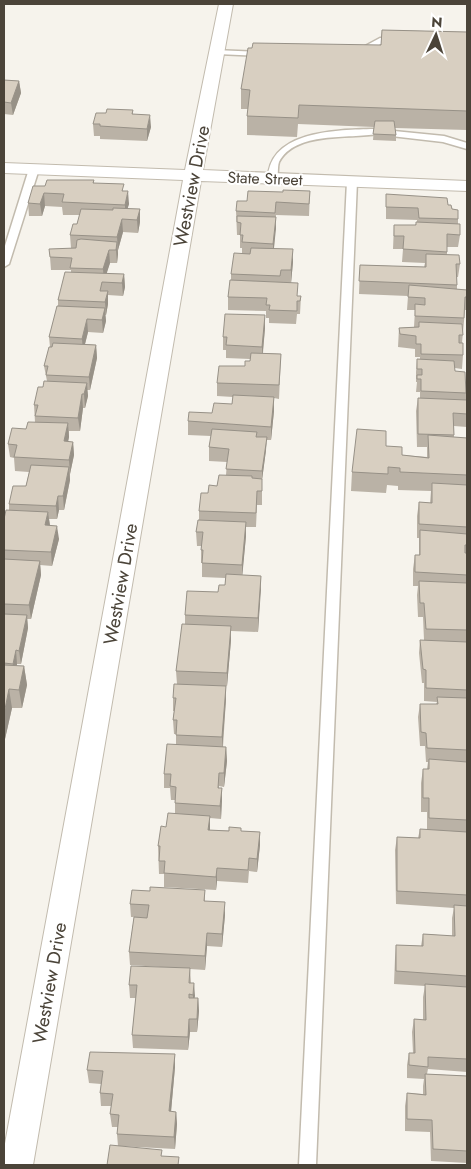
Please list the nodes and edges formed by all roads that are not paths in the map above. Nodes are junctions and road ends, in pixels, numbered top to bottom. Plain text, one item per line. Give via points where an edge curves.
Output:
1 (226, 4) edge
2 (411, 40) edge
3 (217, 52) junction
4 (270, 54) edge
5 (347, 57) edge
6 (374, 132) edge
7 (394, 134) edge
8 (467, 146) edge
9 (4, 168) edge
10 (34, 169) junction
11 (193, 176) junction
12 (273, 179) junction
13 (352, 182) junction
14 (467, 186) edge
15 (4, 264) edge
16 (17, 1165) edge
17 (306, 1165) edge

1 - 3 street, Westview Drive
2 - 5 lane via 383,40
3 - 4 lane
3 - 11 street, Westview Drive
6 - 12 lane via 332,134 284,150 275,160
7 - 8 lane via 444,139
9 - 10 street, State Street
10 - 11 street, State Street
10 - 15 lane
11 - 12 street, State Street
11 - 16 street, Westview Drive
12 - 13 street, State Street
13 - 14 street, State Street
13 - 17 lane

